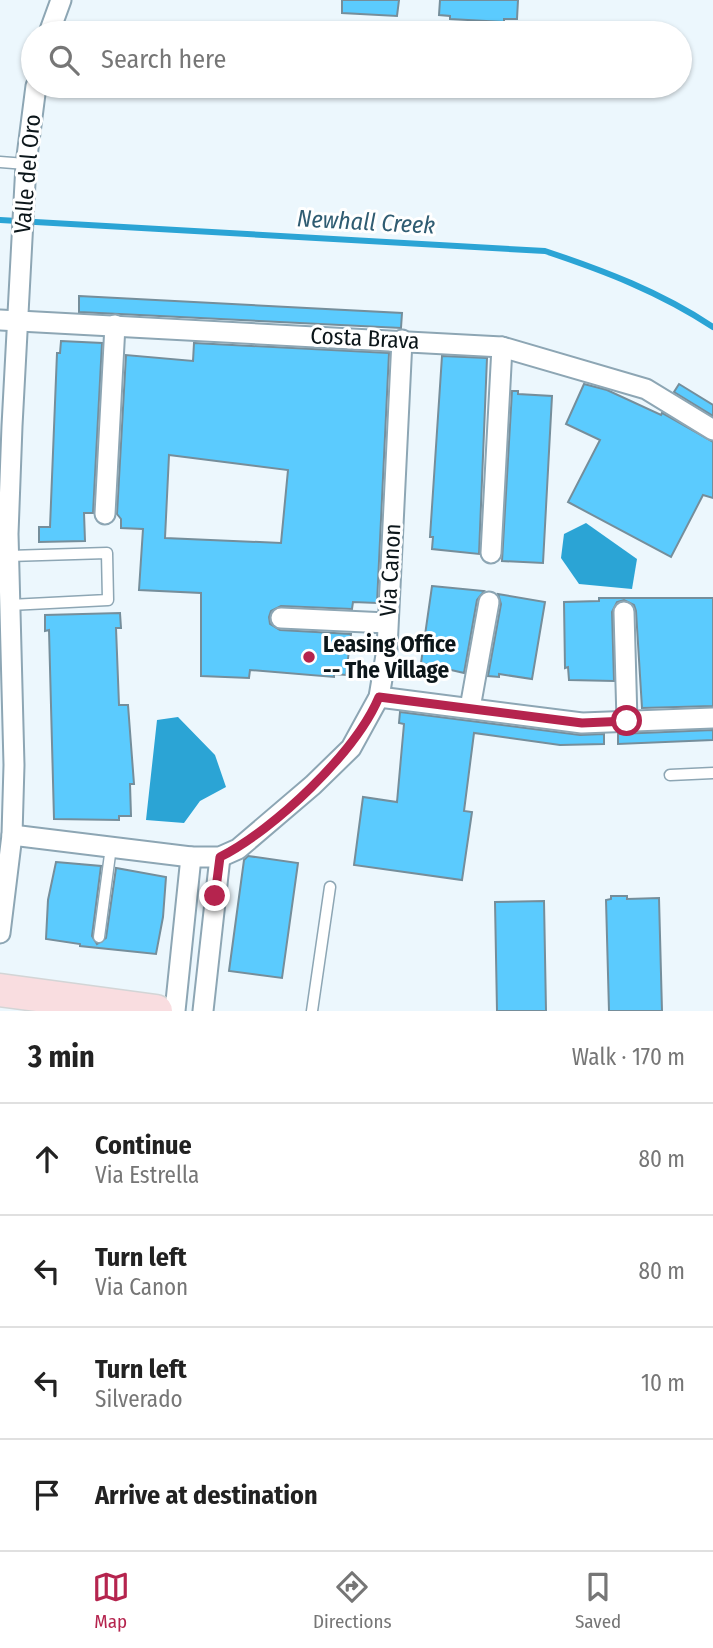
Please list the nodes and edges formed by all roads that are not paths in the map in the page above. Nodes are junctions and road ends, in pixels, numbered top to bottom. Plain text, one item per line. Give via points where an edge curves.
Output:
1 (61, 0) edge
2 (53, 21) edge
3 (35, 98) edge
4 (0, 162) edge
5 (26, 169) junction
6 (8, 320) edge
7 (115, 325) junction
8 (402, 340) junction
9 (502, 347) junction
10 (6, 426) edge
11 (713, 430) edge
12 (105, 514) dead end
13 (4, 534) edge
14 (491, 553) dead end
15 (9, 556) junction
16 (489, 602) dead end
17 (10, 605) junction
18 (624, 612) dead end
19 (281, 618) dead end
20 (387, 623) junction
21 (6, 668) edge
22 (379, 697) junction
23 (470, 708) junction
24 (713, 718) edge
25 (627, 721) junction
26 (7, 766) edge
27 (713, 773) edge
28 (670, 775) dead end
29 (12, 835) junction
30 (111, 847) junction
31 (191, 857) junction
32 (220, 857) junction
33 (330, 887) dead end
34 (0, 933) edge
35 (99, 937) dead end
36 (0, 990) edge
37 (156, 1011) edge
38 (175, 1011) edge
39 (203, 1011) edge
40 (312, 1011) edge

1 - 2 street
3 - 5 street, Valle del Oro
4 - 5 lane
5 - 6 street, Valle del Oro via 18,280
6 - 7 street, Costa Brava
6 - 10 street, Valle del Oro
7 - 8 street, Costa Brava
7 - 12 street
8 - 9 street, Costa Brava
8 - 20 street, Via Canon
9 - 11 street, Costa Brava via 646,389
9 - 14 street
10 - 13 street, Valle del Oro
13 - 15 street, Valle del Oro
15 - 17 street, Valle del Oro
15 - 17 lane via 107,553 108,600
16 - 23 street
17 - 21 street, Valle del Oro
18 - 25 street
19 - 20 street
20 - 22 street, Via Canon
21 - 26 street, Valle del Oro
22 - 23 street
22 - 32 street, Via Canon via 365,727 341,757 237,849
23 - 25 street via 582,723
24 - 25 street
26 - 29 street, Valle del Oro
27 - 28 lane
29 - 30 street
29 - 34 street, Valle del Oro
30 - 31 street
30 - 35 lane
31 - 32 street
31 - 38 street
32 - 39 street
33 - 40 lane
36 - 37 main road

